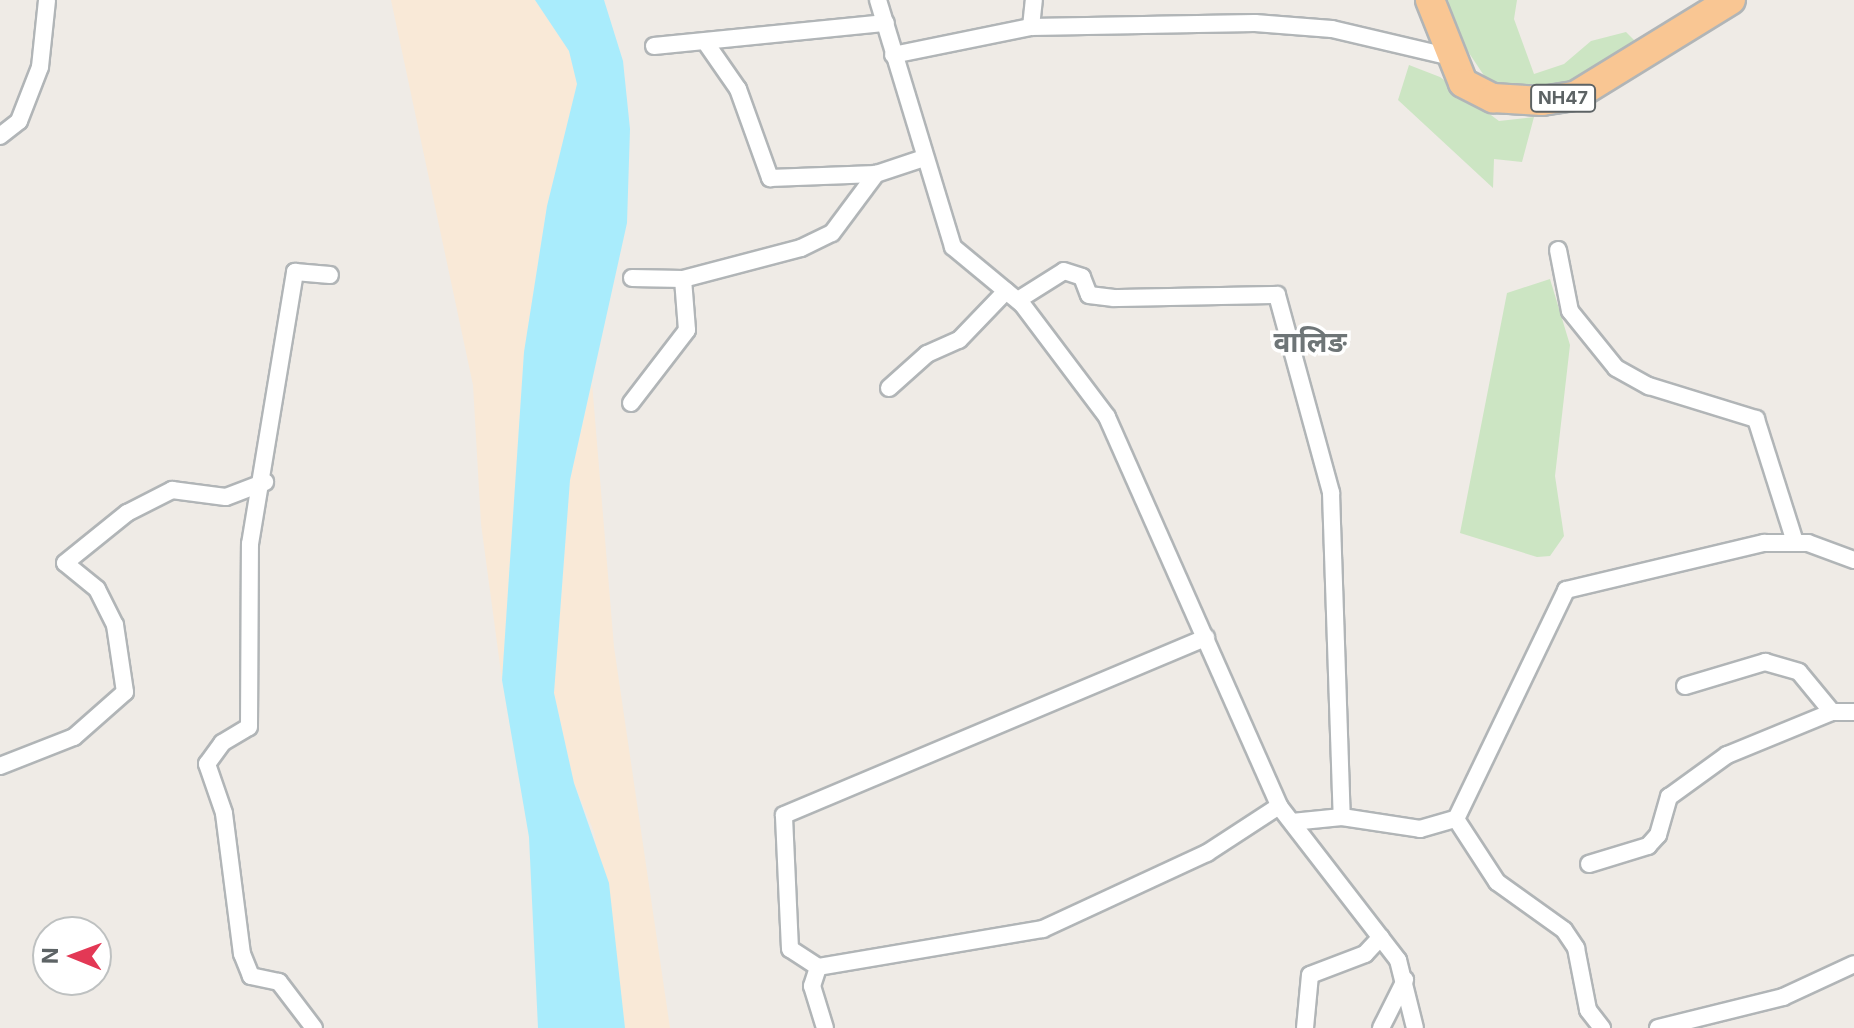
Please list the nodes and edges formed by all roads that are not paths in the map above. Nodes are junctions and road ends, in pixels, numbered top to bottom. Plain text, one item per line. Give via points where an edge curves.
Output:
1 (47, 0) edge
2 (878, 0) edge
3 (1034, 0) edge
4 (1430, 0) edge
5 (1731, 0) edge
6 (886, 23) junction
7 (1031, 27) junction
8 (706, 43) junction
9 (654, 46) dead end
10 (893, 55) junction
11 (1447, 56) junction
12 (0, 136) edge
13 (924, 158) junction
14 (876, 174) junction
15 (1558, 250) dead end
16 (330, 275) dead end
17 (632, 278) dead end
18 (683, 279) junction
19 (1012, 296) junction
20 (889, 388) dead end
21 (631, 403) dead end
22 (265, 482) junction
23 (1795, 542) junction
24 (1854, 560) edge
25 (1206, 638) junction
26 (1685, 686) dead end
27 (1832, 712) junction
28 (1854, 712) edge
29 (0, 766) edge
30 (1279, 806) junction
31 (1342, 817) junction
32 (1456, 819) junction
33 (1292, 822) junction
34 (1589, 864) dead end
35 (1381, 937) junction
36 (1854, 964) edge
37 (818, 967) junction
38 (1405, 980) junction
39 (314, 1028) edge
40 (825, 1028) edge
41 (1305, 1028) edge
42 (1381, 1028) edge
43 (1415, 1028) edge
44 (1602, 1028) edge
45 (1658, 1028) edge

1 - 12 street via 40,67 19,121
2 - 6 street
3 - 7 street
4 - 11 highway, NH47
5 - 11 highway, NH47 via 1575,96 1493,98 1463,83
6 - 8 street
6 - 10 street
7 - 10 street
7 - 11 street via 1255,23 1332,29
8 - 9 street
8 - 14 street via 738,89 770,178
10 - 13 street
13 - 14 street
13 - 19 street via 953,247
14 - 18 street via 832,233
15 - 23 street via 1570,311 1616,368 1649,386 1756,419
16 - 22 street via 295,272
17 - 18 street
18 - 21 street via 687,330
19 - 20 street via 959,340 927,354
19 - 25 street via 1107,417
19 - 31 street via 1064,271 1082,277 1089,295 1114,298 1277,295 1331,493
22 - 29 street via 226,497 172,490 127,513 65,563 97,589 115,625 125,692 74,737
22 - 39 street via 250,544 249,727 222,743 207,764 224,813 242,954 251,976 279,982
23 - 24 street
23 - 32 street via 1764,543 1566,590
25 - 30 street
25 - 37 street via 784,815 790,949
26 - 27 street via 1765,662 1799,672
27 - 28 street
27 - 34 street via 1727,755 1669,797 1658,835 1648,846
30 - 33 street
30 - 37 street via 1207,853 1043,929
31 - 32 street via 1420,829
31 - 33 street
32 - 44 street via 1497,882 1564,930 1576,948 1588,1010
33 - 35 street
35 - 38 street
35 - 41 street via 1365,954 1310,975
36 - 45 street via 1783,997
37 - 40 street via 812,986
38 - 42 street
38 - 43 street

